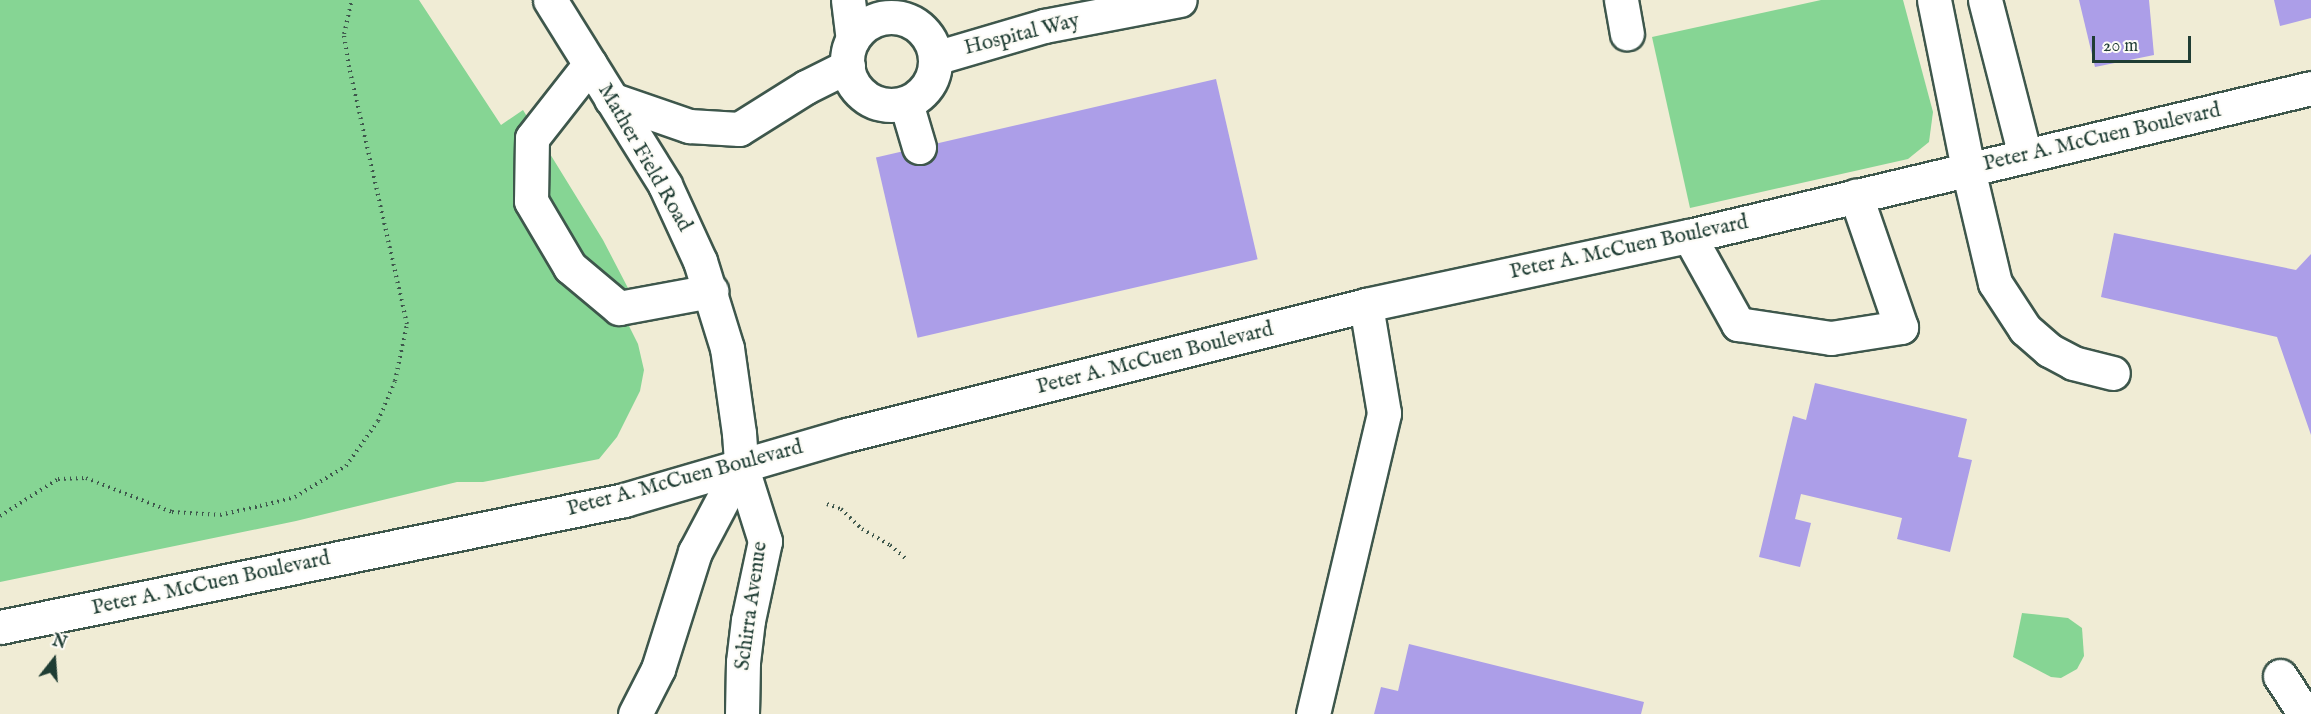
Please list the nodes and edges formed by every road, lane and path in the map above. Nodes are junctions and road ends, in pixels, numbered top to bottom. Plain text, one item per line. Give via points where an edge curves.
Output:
1 (352, 0) edge
2 (550, 0) edge
3 (848, 0) edge
4 (1180, 0) edge
5 (1622, 0) edge
6 (1935, 0) edge
7 (1985, 0) edge
8 (1041, 13) edge
9 (1627, 33) dead end
10 (850, 53) junction
11 (935, 58) junction
12 (590, 64) junction
13 (2311, 88) edge
14 (611, 99) junction
15 (906, 103) junction
16 (919, 147) dead end
17 (2025, 156) junction
18 (1968, 169) junction
19 (1856, 196) junction
20 (1689, 236) junction
21 (711, 291) junction
22 (1366, 305) junction
23 (2113, 373) dead end
24 (741, 465) junction
25 (827, 504) dead end
26 (0, 516) edge
27 (907, 560) dead end
28 (0, 627) edge
29 (2280, 676) dead end
30 (635, 714) edge
31 (742, 714) edge
32 (1313, 714) edge
33 (2305, 714) edge

1 - 26 path via 344,34 349,67 407,324 395,381 378,421 346,466 295,497 260,506 220,515 172,512 86,478 58,479
2 - 12 street, Mather Field Road
3 - 10 street
4 - 8 street, Hospital Way
5 - 9 street
6 - 18 street
7 - 17 street
8 - 11 street, Hospital Way
10 - 11 street via 868,23 897,17 923,31
10 - 14 street via 806,87 739,129 689,126
10 - 15 street via 855,86 865,97 878,103
11 - 15 street via 928,85
12 - 14 street, Mather Field Road
12 - 21 street via 532,138 531,201 570,267 619,308
13 - 17 street, Peter A. McCuen Boulevard
14 - 21 street, Mather Field Road via 665,185
15 - 16 street
17 - 18 street, Peter A. McCuen Boulevard
18 - 19 street, Peter A. McCuen Boulevard
18 - 23 street via 1995,283 2025,329 2049,350 2073,363
19 - 20 street, Peter A. McCuen Boulevard
19 - 20 street via 1902,327 1831,338 1738,324
20 - 22 street, Peter A. McCuen Boulevard
21 - 24 street, Mather Field Road via 727,348
22 - 24 street, Peter A. McCuen Boulevard
22 - 32 street via 1384,413
24 - 28 street, Peter A. McCuen Boulevard via 624,500
24 - 30 street via 695,552 658,669
24 - 31 street, Schirra Avenue via 765,541 748,620
25 - 27 path via 841,509
29 - 33 street

